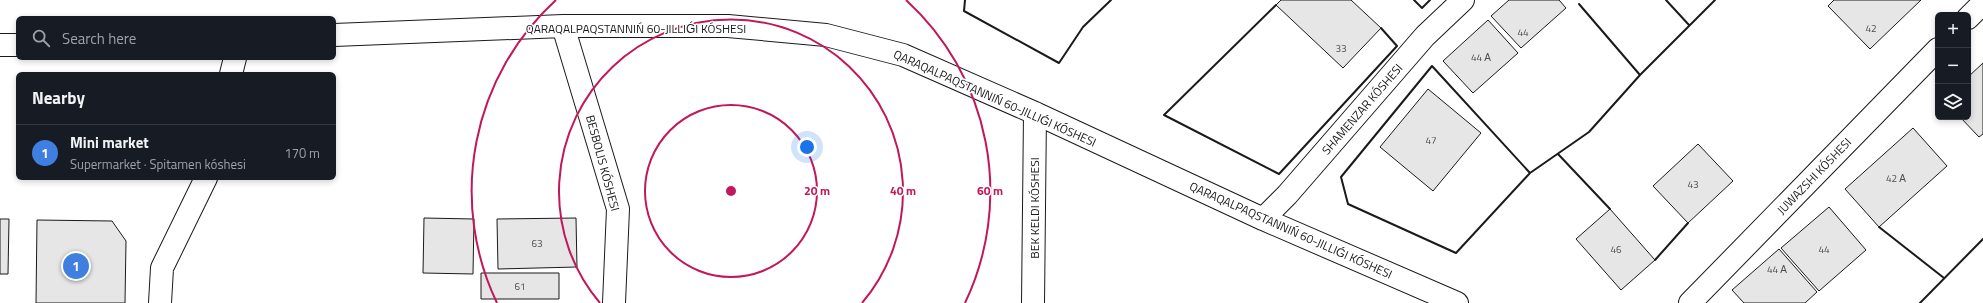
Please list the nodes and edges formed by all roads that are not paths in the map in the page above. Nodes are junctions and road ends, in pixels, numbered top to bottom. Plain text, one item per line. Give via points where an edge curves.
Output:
1 (1463, 0) edge
2 (1983, 3) edge
3 (1971, 15) edge
4 (563, 26) junction
5 (336, 35) edge
6 (16, 44) edge
7 (0, 45) edge
8 (1935, 52) edge
9 (234, 60) edge
10 (232, 72) edge
11 (1035, 113) junction
12 (205, 180) edge
13 (1263, 219) junction
14 (160, 303) edge
15 (614, 303) edge
16 (1033, 303) edge
17 (1457, 303) edge
18 (1690, 303) edge

1 - 13 street, SHAMENZAR KÓSHESI via 1425,36 1287,195
2 - 3 street
4 - 5 street
4 - 11 street via 728,26 826,35 903,55
4 - 15 street via 618,209
6 - 7 street
8 - 18 street
9 - 10 street
11 - 13 street
11 - 16 street, BEK KELDI KÓSHESI
12 - 14 street via 162,268
13 - 17 street

